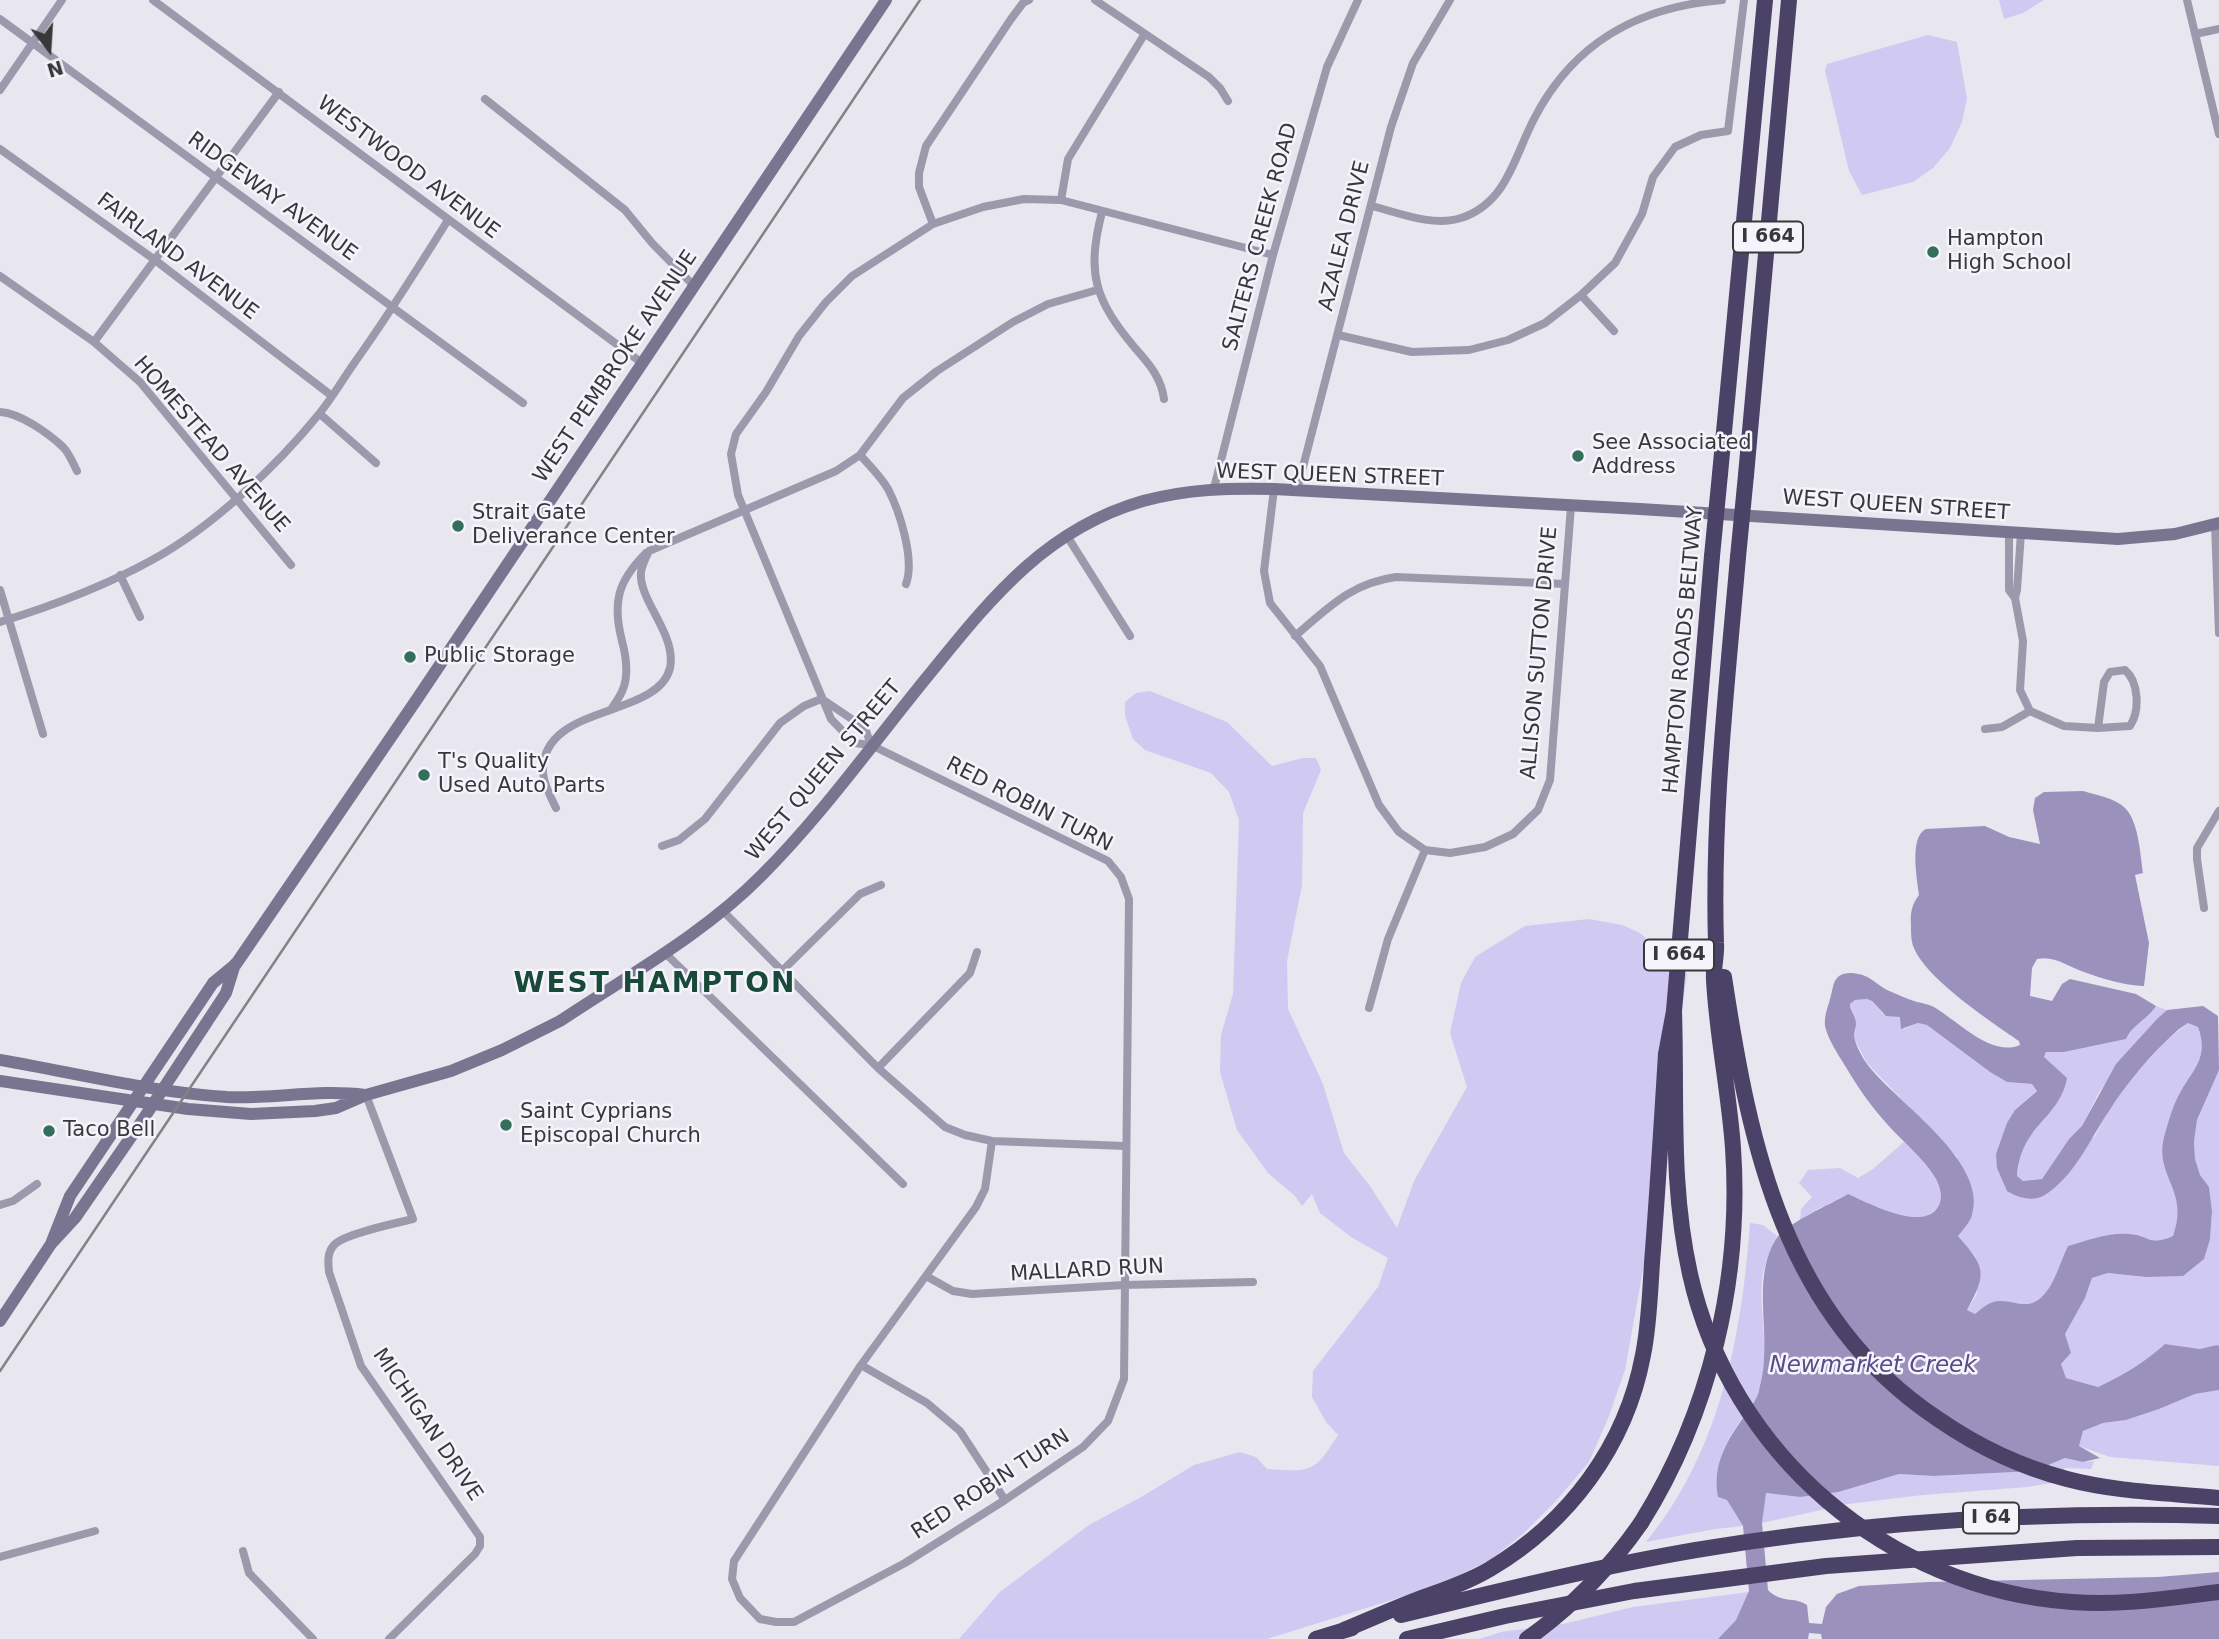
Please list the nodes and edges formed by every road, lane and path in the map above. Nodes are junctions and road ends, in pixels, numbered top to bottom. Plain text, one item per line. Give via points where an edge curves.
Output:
1 (62, 0) edge
2 (153, 0) edge
3 (1029, 0) edge
4 (1095, 0) edge
5 (1358, 0) edge
6 (1450, 0) edge
7 (1722, 0) edge
8 (1744, 0) edge
9 (1765, 0) edge
10 (1788, 0) edge
11 (2187, 0) edge
12 (884, 1) edge
13 (0, 19) edge
14 (2219, 29) edge
15 (2195, 34) junction
16 (1144, 35) junction
17 (32, 43) junction
18 (0, 90) edge
19 (279, 92) junction
20 (485, 99) dead end
21 (1228, 101) dead end
22 (2219, 134) edge
23 (0, 149) edge
24 (216, 178) junction
25 (1061, 200) junction
26 (1372, 206) junction
27 (1102, 212) junction
28 (448, 220) junction
29 (933, 224) junction
30 (1273, 255) junction
31 (155, 260) junction
32 (0, 276) edge
33 (694, 286) junction
34 (1097, 289) junction
35 (1581, 295) junction
36 (393, 308) junction
37 (1614, 331) dead end
38 (1338, 335) junction
39 (94, 342) junction
40 (642, 363) junction
41 (332, 396) junction
42 (1164, 399) dead end
43 (523, 403) dead end
44 (0, 412) edge
45 (320, 414) junction
46 (860, 455) junction
47 (376, 463) dead end
48 (77, 471) dead end
49 (1214, 488) junction
50 (1274, 489) junction
51 (1297, 491) junction
52 (237, 498) junction
53 (1571, 506) junction
54 (744, 510) junction
55 (2217, 524) edge
56 (2015, 532) junction
57 (1067, 536) junction
58 (2218, 550) edge
59 (649, 551) junction
60 (291, 565) dead end
61 (120, 575) junction
62 (906, 584) dead end
63 (1565, 584) junction
64 (0, 590) edge
65 (140, 617) dead end
66 (4, 621) edge
67 (2219, 633) edge
68 (1130, 636) dead end
69 (1295, 636) junction
70 (821, 699) junction
71 (612, 708) junction
72 (2030, 711) junction
73 (2098, 728) junction
74 (1985, 729) dead end
75 (43, 734) dead end
76 (871, 745) junction
77 (556, 808) dead end
78 (2219, 811) edge
79 (662, 846) dead end
80 (1425, 850) junction
81 (881, 885) dead end
82 (2204, 908) dead end
83 (723, 911) junction
84 (1717, 947) junction
85 (664, 951) junction
86 (977, 952) dead end
87 (236, 964) junction
88 (781, 972) junction
89 (1369, 1008) dead end
90 (1674, 1011) junction
91 (0, 1060) edge
92 (878, 1068) junction
93 (0, 1081) edge
94 (144, 1086) junction
95 (163, 1089) junction
96 (366, 1095) junction
97 (134, 1101) junction
98 (153, 1104) junction
99 (992, 1141) junction
100 (1125, 1146) junction
101 (37, 1184) dead end
102 (903, 1184) dead end
103 (0, 1205) edge
104 (51, 1244) junction
105 (926, 1276) junction
106 (1253, 1282) dead end
107 (1124, 1285) junction
108 (0, 1321) edge
109 (861, 1365) junction
110 (2219, 1498) edge
111 (1005, 1500) junction
112 (2219, 1516) edge
113 (94, 1531) dead end
114 (2219, 1547) edge
115 (243, 1551) dead end
116 (0, 1557) edge
117 (2219, 1592) edge
118 (1343, 1630) junction
119 (313, 1639) edge
120 (389, 1639) edge
121 (1316, 1639) edge
122 (1407, 1639) edge
123 (1527, 1639) edge

1 - 17 street
2 - 19 street, WESTWOOD AVENUE
3 - 29 street via 1011,19 926,146 919,187
4 - 16 street
5 - 30 street, SALTERS CREEK ROAD via 1326,67
6 - 26 street, AZALEA DRIVE via 1413,63 1391,127
7 - 26 street via 1649,14 1590,47 1549,92 1510,176 1483,207 1460,219 1439,221
8 - 35 street via 1728,131 1701,135 1675,147 1653,177 1642,214 1615,264
9 - 90 highway, HAMPTON ROADS BELTWAY / I 664, bridge
10 - 84 highway, I 664, bridge via 1716,844
11 - 15 street
12 - 33 main road, WEST PEMBROKE AVENUE
13 - 17 street, RIDGEWAY AVENUE
14 - 15 street
15 - 22 street
16 - 21 street via 1209,77
16 - 25 street via 1068,159
17 - 18 street
17 - 24 street, RIDGEWAY AVENUE
19 - 24 street
19 - 28 street, WESTWOOD AVENUE
20 - 33 street via 625,210
23 - 31 street, FAIRLAND AVENUE
24 - 31 street
24 - 36 street, RIDGEWAY AVENUE
25 - 27 street, RED ROBIN TURN
25 - 29 street, RED ROBIN TURN via 1024,199
26 - 38 street, AZALEA DRIVE
27 - 30 street, RED ROBIN TURN
27 - 34 street via 1095,256
28 - 36 street
28 - 40 street, WESTWOOD AVENUE
29 - 54 street, RED ROBIN TURN via 852,276 799,336 736,433 731,454
30 - 49 street, SALTERS CREEK ROAD
31 - 39 street
31 - 41 street, FAIRLAND AVENUE
32 - 39 street, HOMESTEAD AVENUE
33 - 40 main road, WEST PEMBROKE AVENUE
34 - 42 street via 1118,326 1156,373
34 - 46 street via 1048,304 937,371 903,398
35 - 37 street
35 - 38 street via 1545,323 1508,340 1469,350 1412,352
36 - 41 street
36 - 43 street, RIDGEWAY AVENUE
38 - 51 street, AZALEA DRIVE
39 - 52 street, HOMESTEAD AVENUE via 140,382
40 - 87 main road, WEST PEMBROKE AVENUE
41 - 45 street
44 - 48 street via 21,417 63,447
45 - 47 street
45 - 52 street
46 - 54 street via 836,471
46 - 62 street via 888,488 895,506 910,559
49 - 50 main road, WEST QUEEN STREET
49 - 57 main road, WEST QUEEN STREET via 1141,502
50 - 51 main road, WEST QUEEN STREET
50 - 69 street via 1264,571 1270,603
51 - 53 main road, WEST QUEEN STREET
52 - 60 street, HOMESTEAD AVENUE
52 - 61 street via 188,536
53 - 56 main road, WEST QUEEN STREET
53 - 63 street, ALLISON SUTTON DRIVE
54 - 59 street
54 - 70 street, RED ROBIN TURN
55 - 56 main road, WEST QUEEN STREET via 2136,538
55 - 58 street
56 - 72 street via 2010,590 2023,641 2020,690
57 - 68 street
57 - 76 main road, WEST QUEEN STREET via 1000,590
58 - 67 street
59 - 71 street via 631,569 618,595 626,673 624,688
59 - 71 street via 641,573 664,629 670,666 664,682 646,696
61 - 65 street
61 - 66 street
63 - 69 street via 1375,580 1342,596
63 - 80 street, ALLISON SUTTON DRIVE via 1550,780 1538,810 1513,834 1485,847 1450,853
64 - 66 street
66 - 75 street
69 - 80 street via 1320,666 1378,805 1399,832
70 - 76 street via 865,728
70 - 76 street, RED ROBIN TURN via 831,719 854,743
70 - 79 street via 780,723 705,819 679,840
71 - 77 street via 570,727 552,742 543,775
72 - 73 street via 2064,726
72 - 74 street via 2002,727
73 - 73 street via 2104,682 2110,672 2131,675 2135,717 2130,726
76 - 83 main road, WEST QUEEN STREET via 796,840
76 - 100 street, RED ROBIN TURN via 1108,862 1121,877 1129,899
78 - 82 street via 2197,848
80 - 89 street via 1388,939
81 - 88 street via 860,894
83 - 85 main road, WEST QUEEN STREET
83 - 88 street
84 - 110 highway via 1744,1094 1786,1233 1817,1295 1877,1370 1923,1409 2000,1455 2066,1479
84 - 123 highway, bridge via 1713,977 1733,1151 1731,1255 1723,1314 1697,1407 1642,1523 1590,1587
85 - 96 main road, WEST QUEEN STREET via 524,1040 451,1071
85 - 102 street
86 - 92 street via 970,973
87 - 94 main road, WEST PEMBROKE AVENUE via 214,983
87 - 95 main road, WEST PEMBROKE AVENUE via 226,993
88 - 92 street
90 - 117 highway, bridge via 1675,1167 1694,1290 1737,1393 1801,1478 1888,1545 1994,1589 2049,1600 2105,1603
90 - 118 highway, bridge via 1666,1054 1646,1338 1636,1385 1619,1431 1565,1510 1519,1550 1465,1582
91 - 94 main road, WEST QUEEN STREET
92 - 99 street via 945,1127
93 - 97 main road, WEST QUEEN STREET
94 - 95 main road, WEST QUEEN STREET
94 - 97 main road, WEST PEMBROKE AVENUE
95 - 96 main road, WEST QUEEN STREET via 228,1097 335,1091
95 - 98 main road, WEST PEMBROKE AVENUE
96 - 98 main road, WEST QUEEN STREET via 336,1108 282,1114
96 - 120 street, MICHIGAN DRIVE via 413,1219 334,1244 328,1256 329,1272 361,1366 480,1537 474,1554
97 - 98 main road, WEST QUEEN STREET
97 - 104 main road, WEST PEMBROKE AVENUE via 71,1196
98 - 104 main road, WEST PEMBROKE AVENUE via 75,1218
99 - 100 street
99 - 105 street, RED ROBIN TURN via 985,1189
100 - 107 street, RED ROBIN TURN
101 - 103 street via 13,1202
104 - 108 main road, WEST PEMBROKE AVENUE
105 - 107 street, MALLARD RUN via 953,1291 972,1294
105 - 109 street, RED ROBIN TURN
106 - 107 street, MALLARD RUN
107 - 111 street, RED ROBIN TURN via 1124,1379 1108,1420 1083,1447
109 - 111 street via 926,1403 960,1430
109 - 111 street, RED ROBIN TURN via 734,1561 732,1578 740,1598 760,1619 794,1622 905,1563
112 - 118 highway, I 64 via 1963,1519 1764,1540 1578,1574
113 - 116 street
114 - 122 highway, I 64 via 2077,1548 1863,1562 1737,1576 1560,1605
115 - 119 street via 249,1573
118 - 121 highway, I 64

